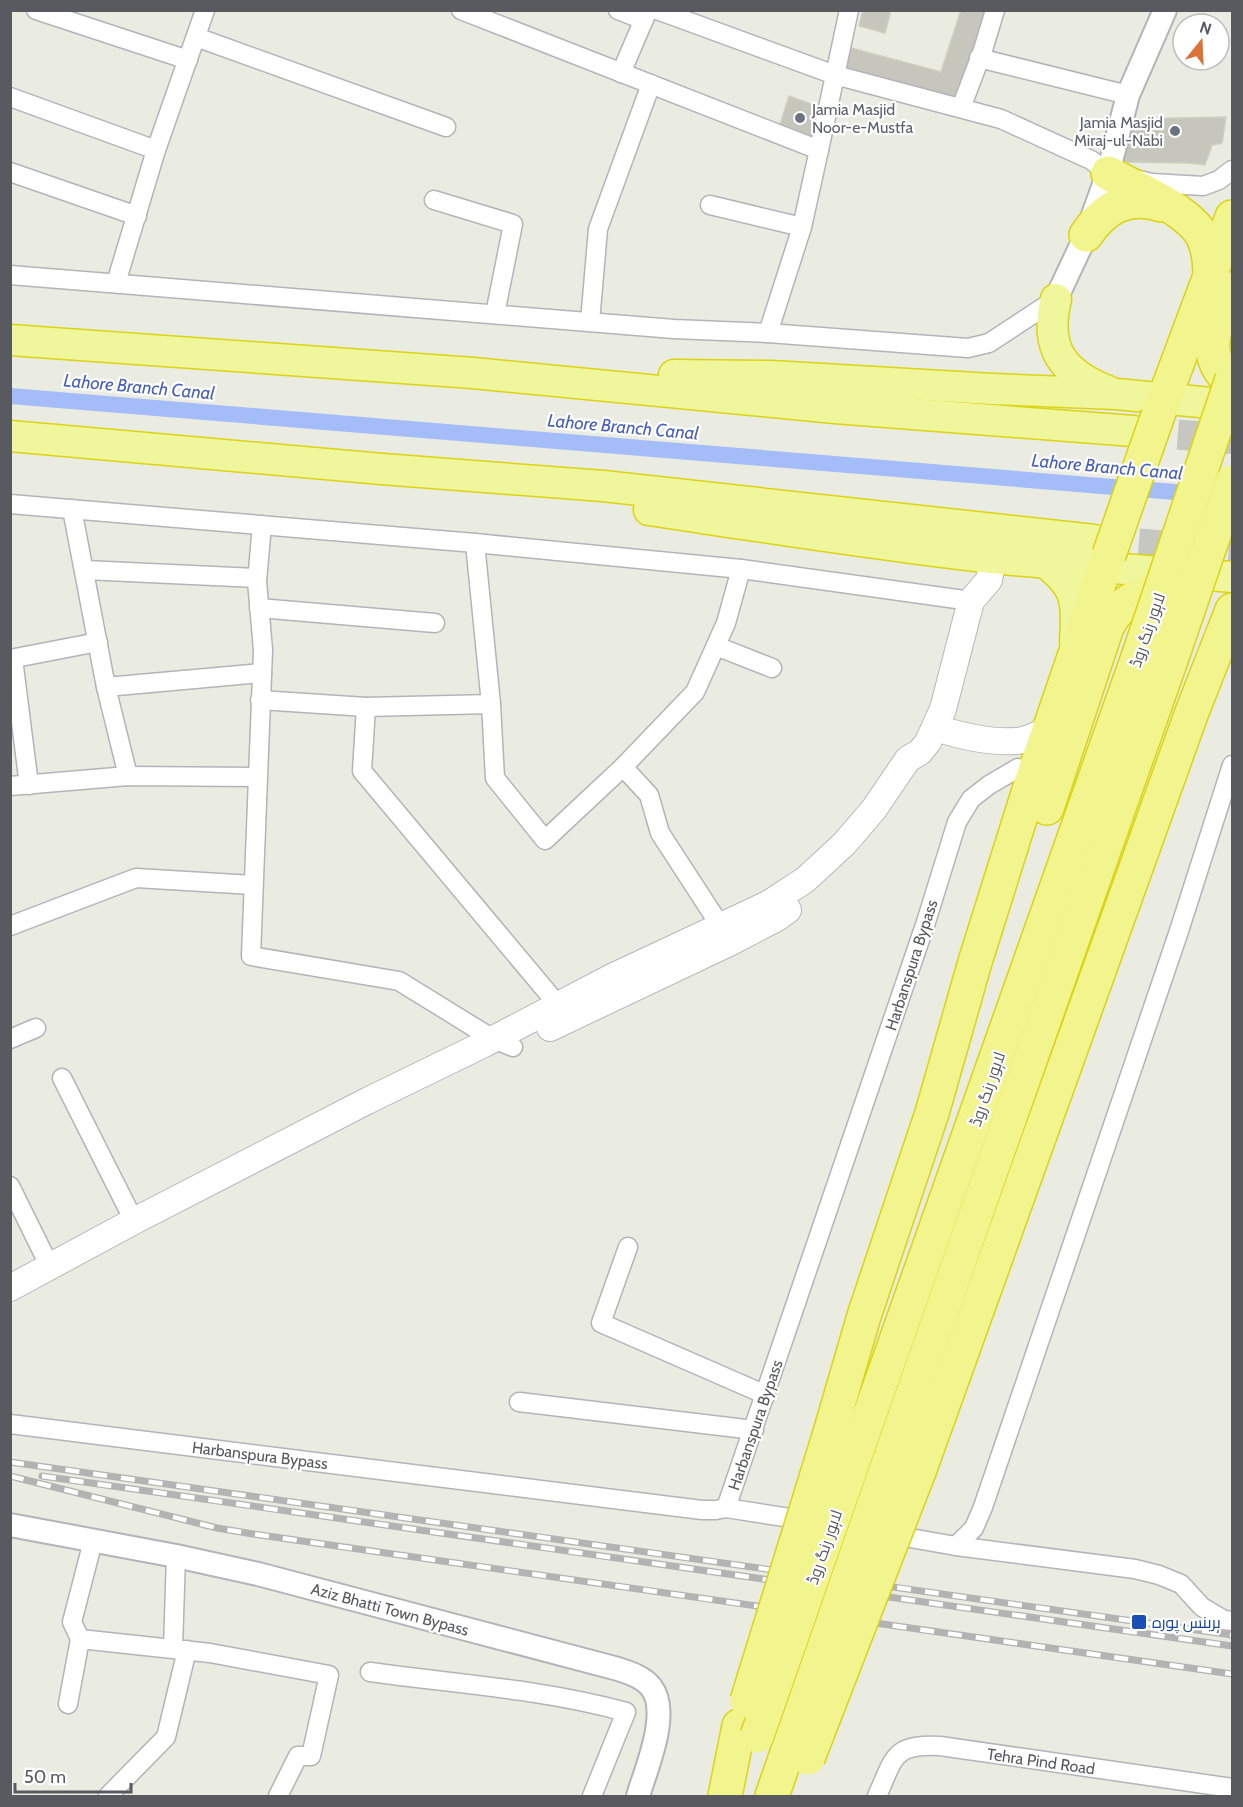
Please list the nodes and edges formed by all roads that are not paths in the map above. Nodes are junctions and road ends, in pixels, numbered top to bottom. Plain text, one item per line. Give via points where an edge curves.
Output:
1 (36, 10) edge
2 (205, 10) edge
3 (461, 10) edge
4 (618, 10) edge
5 (849, 10) edge
6 (994, 10) edge
7 (1165, 10) edge
8 (649, 14) edge
9 (496, 17) edge
10 (196, 37) junction
11 (980, 58) junction
12 (188, 60) junction
13 (621, 73) junction
14 (835, 75) junction
15 (651, 84) junction
16 (1128, 95) junction
17 (10, 97) edge
18 (961, 108) junction
19 (446, 127) dead end
20 (156, 150) junction
21 (819, 150) junction
22 (1233, 170) edge
23 (10, 172) edge
24 (1108, 173) junction
25 (434, 200) dead end
26 (710, 206) dead end
27 (1172, 208) junction
28 (137, 216) junction
29 (1233, 217) edge
30 (802, 227) junction
31 (1086, 235) junction
32 (10, 274) edge
33 (1221, 277) edge
34 (116, 283) junction
35 (1056, 299) junction
36 (495, 314) junction
37 (590, 322) junction
38 (768, 333) junction
39 (10, 340) edge
40 (1186, 340) junction
41 (473, 374) junction
42 (1233, 381) edge
43 (1116, 393) junction
44 (1233, 405) edge
45 (1152, 415) junction
46 (10, 436) edge
47 (382, 469) junction
48 (1233, 482) edge
49 (10, 504) edge
50 (72, 509) junction
51 (262, 525) junction
52 (475, 543) junction
53 (1103, 554) junction
54 (993, 558) junction
55 (1043, 561) junction
56 (741, 569) junction
57 (85, 570) junction
58 (1233, 577) edge
59 (258, 578) junction
60 (970, 601) junction
61 (259, 608) junction
62 (1233, 610) edge
63 (435, 623) dead end
64 (98, 642) junction
65 (1233, 644) edge
66 (716, 646) junction
67 (1073, 656) junction
68 (12, 659) edge
69 (772, 668) dead end
70 (262, 673) junction
71 (106, 687) junction
72 (261, 700) junction
73 (491, 704) junction
74 (366, 707) junction
75 (1192, 712) junction
76 (936, 728) junction
77 (1048, 730) junction
78 (1233, 765) edge
79 (623, 767) junction
80 (1035, 771) junction
81 (128, 776) junction
82 (257, 777) junction
83 (20, 785) edge
84 (253, 885) junction
85 (10, 926) edge
86 (726, 933) junction
87 (566, 1011) junction
88 (36, 1028) dead end
89 (10, 1039) edge
90 (503, 1043) junction
91 (62, 1078) dead end
92 (933, 1113) junction
93 (10, 1185) edge
94 (134, 1221) junction
95 (628, 1247) dead end
96 (50, 1268) junction
97 (10, 1288) edge
98 (10, 1305) edge
99 (765, 1395) junction
100 (519, 1402) dead end
101 (10, 1424) edge
102 (754, 1430) junction
103 (904, 1465) junction
104 (726, 1508) junction
105 (10, 1525) edge
106 (93, 1541) junction
107 (956, 1546) junction
108 (176, 1556) junction
109 (1233, 1621) edge
110 (80, 1639) junction
111 (180, 1649) junction
112 (370, 1672) dead end
113 (69, 1704) dead end
114 (748, 1731) junction
115 (798, 1754) junction
116 (1233, 1788) edge
117 (108, 1797) edge
118 (278, 1797) edge
119 (592, 1797) edge
120 (638, 1797) edge
121 (725, 1797) edge
122 (735, 1797) edge
123 (772, 1797) edge
124 (786, 1797) edge
125 (877, 1797) edge

1 - 12 street
2 - 10 street
3 - 9 street
4 - 8 street
5 - 14 street
6 - 11 street
7 - 16 street
8 - 13 street
8 - 14 street
9 - 13 street
10 - 12 street
10 - 19 street
11 - 16 street
11 - 18 street
12 - 20 street
13 - 15 street
14 - 18 street
14 - 21 street
15 - 21 street
15 - 37 street via 598,228
16 - 24 street
17 - 20 street
18 - 24 street via 1002,119 1091,160
20 - 28 street
21 - 30 street
22 - 24 street via 1203,186 1152,183
23 - 28 street
24 - 27 highway
24 - 31 street
25 - 36 street via 513,224
26 - 30 street
27 - 31 highway via 1131,201 1113,207 1097,219
27 - 33 highway via 1190,220 1203,236
28 - 34 street
29 - 33 highway
30 - 38 street
31 - 35 street
32 - 34 street
33 - 40 highway
33 - 42 highway via 1212,344 1221,371
34 - 36 street
35 - 38 street via 989,343 968,348
35 - 43 highway via 1053,339 1062,359 1075,374
36 - 37 street
37 - 38 street
39 - 41 highway
40 - 43 highway via 1156,377
40 - 45 highway
41 - 43 highway via 771,376
41 - 45 highway via 847,409
42 - 114 highway, لاہور رنگ روڈ, bridge via 859,1445
43 - 45 highway
44 - 45 highway
45 - 53 highway, bridge
46 - 47 highway
47 - 53 highway via 603,486
47 - 54 highway
48 - 103 highway, لاہور رنگ روڈ, bridge
49 - 50 street
50 - 51 street
50 - 57 street
51 - 52 street
51 - 59 street
52 - 56 street
52 - 73 street
53 - 55 highway
53 - 58 highway
53 - 67 highway
54 - 55 highway
54 - 60 main road via 989,580
55 - 67 highway via 1068,582 1075,597
56 - 60 street
56 - 66 street
57 - 59 street
57 - 64 street
59 - 61 street
60 - 76 main road
61 - 63 street
61 - 70 street
62 - 75 highway
64 - 68 street
64 - 71 street
65 - 75 highway
66 - 69 street
66 - 79 street via 695,692
67 - 77 highway
68 - 83 street
70 - 71 street
70 - 72 street
71 - 81 street
72 - 74 street
72 - 82 street
73 - 74 street
73 - 79 street via 495,778 545,840
74 - 87 street via 362,771
75 - 92 highway via 1206,643 1195,612 1167,595 1152,593 1124,603 1107,627 991,976
75 - 103 highway
76 - 77 main road via 1000,741 1018,741
76 - 86 main road via 920,752 920,767 884,821 855,854 777,918
77 - 80 highway
78 - 107 street via 983,1507 974,1528
79 - 86 street via 649,795 660,833
80 - 92 highway
80 - 99 street, Harbanspura Bypass via 1018,768 989,785 970,799 957,822
81 - 82 street
81 - 83 street
82 - 84 street
84 - 85 street via 136,878
84 - 90 street via 251,956 399,981
86 - 87 main road
87 - 90 main road
88 - 89 street
90 - 94 main road via 367,1101
90 - 98 main road
91 - 94 street
92 - 114 highway, bridge via 864,1316
93 - 96 street
94 - 96 main road
95 - 99 street via 601,1323
96 - 97 main road
99 - 102 street, Harbanspura Bypass
100 - 102 street
101 - 104 street, Harbanspura Bypass via 702,1510
102 - 104 street, Harbanspura Bypass
103 - 115 highway, لاہور رنگ روڈ, bridge
104 - 107 street
105 - 106 street, Aziz Bhatti Town Bypass
106 - 108 street, Aziz Bhatti Town Bypass
106 - 110 street via 72,1622
107 - 109 street via 1159,1575 1181,1584 1202,1607
108 - 111 street
108 - 120 street, Aziz Bhatti Town Bypass via 258,1574 637,1676 651,1688 658,1703 659,1719
110 - 111 street
110 - 113 street
111 - 117 street via 166,1737
111 - 118 street via 329,1675 311,1756 298,1756
112 - 119 street via 515,1688 626,1712
114 - 121 highway
114 - 122 highway, لاہور رنگ روڈ
115 - 123 highway, لاہور رنگ روڈ
115 - 124 highway
116 - 125 street, Tehra Pind Road via 917,1745 896,1756

